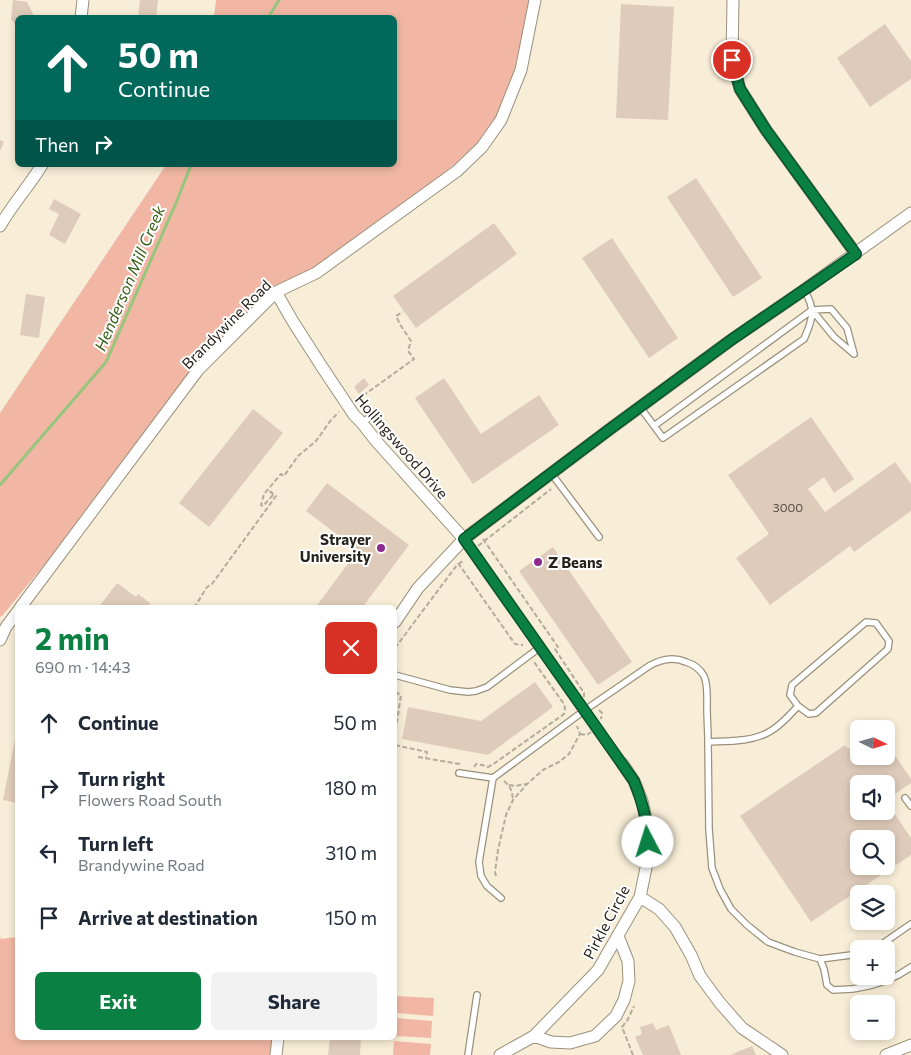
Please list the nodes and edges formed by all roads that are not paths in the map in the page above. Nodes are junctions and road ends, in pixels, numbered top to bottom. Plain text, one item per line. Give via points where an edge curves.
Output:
1 (83, 0) edge
2 (535, 0) edge
3 (733, 0) edge
4 (82, 15) edge
5 (41, 167) edge
6 (911, 213) edge
7 (0, 226) edge
8 (856, 254) junction
9 (804, 290) junction
10 (276, 292) junction
11 (812, 310) junction
12 (640, 407) junction
13 (376, 412) dead end
14 (362, 423) junction
15 (654, 426) junction
16 (551, 473) junction
17 (599, 537) dead end
18 (464, 539) junction
19 (22, 605) edge
20 (15, 615) edge
21 (397, 619) edge
22 (0, 640) edge
23 (539, 648) junction
24 (397, 676) edge
25 (798, 706) junction
26 (584, 710) junction
27 (708, 742) junction
28 (622, 763) joint
29 (459, 773) dead end
30 (493, 778) junction
31 (906, 798) dead end
32 (911, 806) edge
33 (640, 897) junction
34 (501, 898) dead end
35 (911, 924) edge
36 (618, 936) junction
37 (888, 940) edge
38 (850, 955) edge
39 (820, 959) junction
40 (911, 967) edge
41 (477, 995) dead end
42 (534, 1036) junction
43 (278, 1040) edge
44 (911, 1045) edge
45 (900, 1052) edge
46 (276, 1055) edge
47 (468, 1055) edge
48 (500, 1055) edge
49 (782, 1055) edge
50 (886, 1055) edge

1 - 4 street
2 - 10 street, Brandywine Road via 521,70 501,120 482,147 457,171 316,273
3 - 8 street via 732,60 740,89
5 - 7 street
6 - 8 street
8 - 9 street
9 - 11 lane
9 - 12 street
10 - 14 street, Hollingswood Drive via 344,402
10 - 19 street, Brandywine Road via 198,370
11 - 11 lane via 834,337 854,354 847,328 832,309
11 - 15 lane
11 - 15 lane via 812,320 804,339 663,438
12 - 15 lane
12 - 16 street
13 - 14 lane
14 - 18 street, Hollingswood Drive
16 - 17 lane
16 - 18 street
18 - 21 street via 418,588
18 - 23 lane
20 - 22 street
23 - 24 lane via 476,691 450,690
23 - 26 lane
25 - 25 lane via 790,695 792,685 866,622 876,623 889,641 888,649 816,713 809,714
25 - 27 lane via 768,733 747,740
26 - 27 lane via 658,661 680,659 704,676
26 - 28 lane
26 - 30 lane
27 - 39 lane via 712,868 720,889 731,909 768,942
28 - 33 street, Pirkle Circle via 634,781 648,827 648,858
29 - 30 lane
30 - 34 lane via 479,862 481,876 487,886
31 - 32 lane
33 - 36 street, Pirkle Circle
33 - 49 street via 659,909 675,927 700,976 742,1028
35 - 37 lane
36 - 42 street, Pirkle Circle via 598,970
36 - 42 street via 628,960 629,981 616,1016 595,1036 570,1042 551,1042
38 - 39 lane
39 - 40 lane via 827,985 833,990 880,982
41 - 47 lane
42 - 48 street, Pirkle Circle
43 - 46 street
44 - 45 street
45 - 50 street

